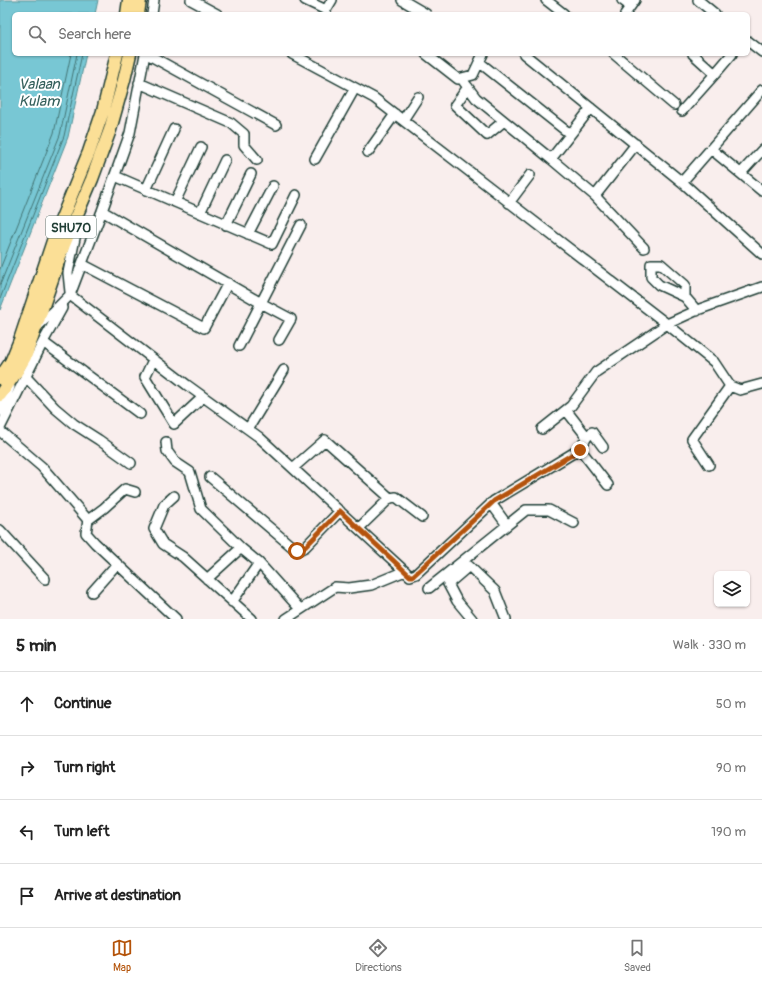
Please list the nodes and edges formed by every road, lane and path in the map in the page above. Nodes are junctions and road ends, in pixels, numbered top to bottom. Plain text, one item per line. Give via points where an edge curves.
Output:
1 (129, 0) edge
2 (140, 0) edge
3 (154, 0) edge
4 (191, 0) edge
5 (305, 0) edge
6 (332, 0) edge
7 (402, 0) edge
8 (546, 0) edge
9 (622, 0) edge
10 (698, 0) edge
11 (415, 7) edge
12 (630, 7) edge
13 (127, 12) edge
14 (138, 12) edge
15 (152, 12) edge
16 (213, 12) edge
17 (561, 12) edge
18 (713, 12) edge
19 (750, 43) edge
20 (762, 52) edge
21 (117, 56) edge
22 (130, 56) edge
23 (146, 56) edge
24 (150, 56) edge
25 (296, 56) edge
26 (429, 56) edge
27 (527, 56) edge
28 (616, 56) edge
29 (695, 56) edge
30 (730, 56) edge
31 (481, 58) edge
32 (715, 74) junction
33 (461, 78) junction
34 (140, 83) junction
35 (468, 87) junction
36 (356, 88) junction
37 (761, 93) edge
38 (418, 97) dead end
39 (674, 105) dead end
40 (591, 108) junction
41 (682, 112) dead end
42 (395, 114) junction
43 (403, 120) junction
44 (504, 120) junction
45 (276, 125) dead end
46 (174, 129) dead end
47 (570, 134) junction
48 (636, 144) junction
49 (201, 147) dead end
50 (711, 149) junction
51 (762, 150) edge
52 (368, 152) dead end
53 (315, 159) dead end
54 (551, 159) junction
55 (226, 160) dead end
56 (257, 160) dead end
57 (741, 173) junction
58 (251, 174) dead end
59 (530, 175) dead end
60 (115, 176) junction
61 (682, 182) junction
62 (273, 186) dead end
63 (146, 190) junction
64 (762, 191) edge
65 (296, 195) dead end
66 (596, 196) junction
67 (68, 201) junction
68 (175, 202) junction
69 (509, 203) junction
70 (78, 209) junction
71 (102, 211) junction
72 (200, 213) junction
73 (226, 224) junction
74 (301, 225) dead end
75 (248, 234) junction
76 (644, 248) dead end
77 (762, 254) edge
78 (82, 264) junction
79 (228, 283) junction
80 (762, 287) edge
81 (70, 295) junction
82 (685, 297) dead end
83 (261, 303) junction
84 (697, 310) junction
85 (667, 324) junction
86 (36, 328) junction
87 (279, 340) dead end
88 (43, 342) junction
89 (239, 346) dead end
90 (153, 360) junction
91 (284, 370) dead end
92 (12, 374) edge
93 (762, 384) edge
94 (730, 386) junction
95 (0, 395) edge
96 (203, 397) junction
97 (566, 410) junction
98 (0, 411) edge
99 (140, 414) dead end
100 (0, 428) edge
101 (248, 429) junction
102 (542, 430) dead end
103 (0, 431) edge
104 (587, 437) junction
105 (166, 442) dead end
106 (603, 447) dead end
107 (580, 450) junction
108 (131, 463) dead end
109 (709, 465) dead end
110 (293, 468) junction
111 (210, 477) dead end
112 (608, 485) dead end
113 (135, 492) dead end
114 (174, 496) dead end
115 (390, 498) junction
116 (491, 503) junction
117 (340, 511) junction
118 (422, 517) dead end
119 (88, 520) junction
120 (574, 523) dead end
121 (507, 525) junction
122 (359, 528) junction
123 (0, 530) edge
124 (241, 548) junction
125 (259, 563) junction
126 (116, 564) junction
127 (405, 571) junction
128 (45, 579) dead end
129 (207, 579) junction
130 (429, 588) dead end
131 (92, 592) dead end
132 (232, 602) junction
133 (300, 609) junction
134 (173, 618) edge
135 (252, 619) edge
136 (286, 619) edge
137 (472, 619) edge
138 (506, 619) edge

1 - 13 main road
2 - 14 main road
3 - 15 street
4 - 16 street
5 - 6 street via 326,10
7 - 11 street
8 - 17 street
9 - 12 street
10 - 18 street
19 - 20 street
21 - 67 main road, SHU70 via 103,111
22 - 70 main road, SHU70 via 110,130
23 - 34 street
24 - 45 street
25 - 36 street
26 - 33 street via 458,79
27 - 40 street
28 - 39 street
29 - 32 street
30 - 32 street
31 - 33 street via 473,75
31 - 47 street
32 - 41 street
33 - 35 street
34 - 56 street via 231,122 244,134 244,144
34 - 60 street via 130,133
35 - 44 street via 476,98
35 - 44 street via 455,105 486,135
36 - 42 street
36 - 53 street
37 - 50 street
38 - 43 street
40 - 47 street
40 - 48 street
42 - 43 street
42 - 52 street
43 - 69 street
44 - 54 street
46 - 63 street
47 - 54 street
48 - 61 street
48 - 66 street
49 - 68 street
50 - 57 street
50 - 61 street
51 - 57 street
54 - 66 street
55 - 72 street
57 - 64 street
58 - 73 street
59 - 69 street
60 - 63 street
60 - 71 street
61 - 77 street
62 - 75 street
63 - 68 street
65 - 75 street via 272,244
66 - 76 street
67 - 70 main road
67 - 92 main road, SHU70 via 10,362
68 - 72 street
69 - 85 street
70 - 81 street via 68,273
70 - 86 main road, SHU70
71 - 78 street
71 - 79 street
72 - 73 street
73 - 75 street
74 - 83 street
78 - 79 street via 204,328
78 - 81 street
79 - 83 street
80 - 84 street
81 - 86 street
81 - 88 street
81 - 90 street
82 - 84 street
83 - 87 street via 291,319
83 - 89 street
84 - 85 street
85 - 94 street via 714,362
85 - 97 street via 596,372
86 - 92 main road, SHU70 via 24,357
88 - 92 street
88 - 99 street
90 - 96 street
90 - 96 street via 146,377 174,424
91 - 101 street
92 - 95 main road, SHU70
92 - 98 street via 10,388
92 - 100 street
92 - 108 street via 74,424
93 - 94 street via 740,390
94 - 109 street via 692,439
96 - 101 street
97 - 102 street
97 - 104 street
101 - 110 street
103 - 119 street via 42,467
104 - 106 street via 592,432
104 - 107 street
105 - 124 street via 167,451 175,462 190,472 201,509
107 - 112 street
107 - 116 street
110 - 115 street via 325,440
110 - 117 street
111 - 117 street via 297,551 305,547
113 - 119 street via 125,489
114 - 129 street via 164,505 154,529 163,544 184,557
115 - 118 street via 396,497
115 - 122 street
116 - 121 street
116 - 127 street via 416,574 410,576
117 - 122 street
119 - 126 street via 86,533
120 - 121 street via 549,510 526,510
121 - 130 street
122 - 127 street
123 - 128 street
124 - 125 street
124 - 129 street
125 - 132 street
125 - 133 street
126 - 131 street
126 - 134 street
127 - 133 street via 371,585 336,587
129 - 132 street
132 - 135 street
133 - 136 street
137 - 138 street via 457,601 448,584 469,566 495,591

